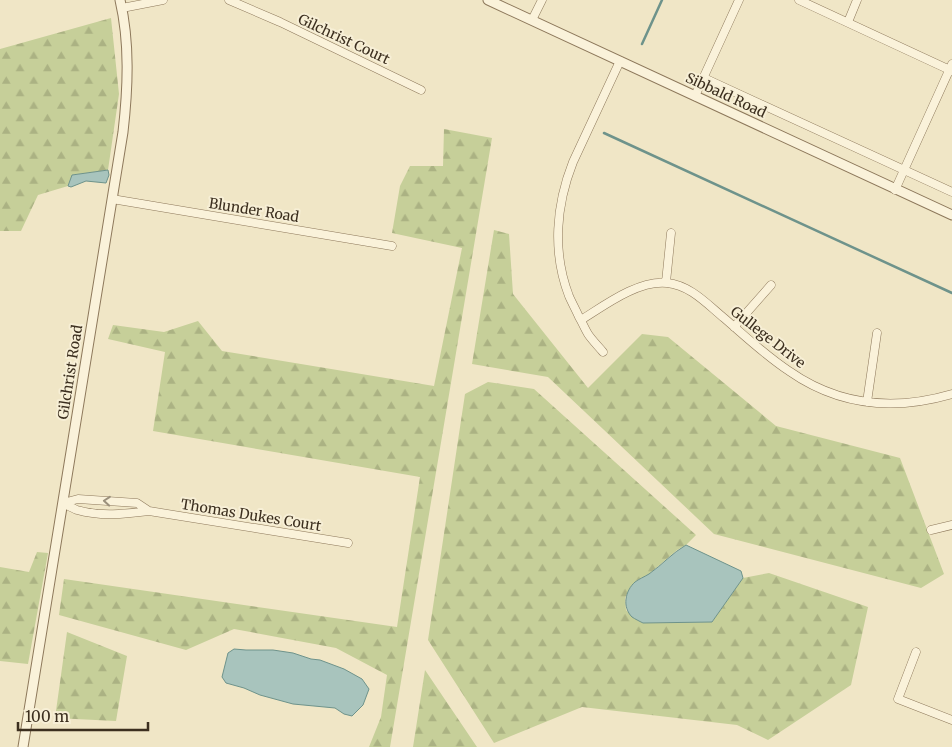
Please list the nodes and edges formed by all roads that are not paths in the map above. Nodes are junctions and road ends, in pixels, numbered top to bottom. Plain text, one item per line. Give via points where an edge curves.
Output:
1 (163, 0) edge
2 (228, 0) edge
3 (488, 0) edge
4 (542, 0) edge
5 (739, 0) edge
6 (799, 0) edge
7 (857, 0) edge
8 (121, 4) edge
9 (532, 20) junction
10 (848, 22) junction
11 (620, 61) junction
12 (951, 68) edge
13 (704, 78) junction
14 (421, 90) dead end
15 (695, 96) junction
16 (904, 170) junction
17 (895, 190) junction
18 (952, 192) edge
19 (112, 199) junction
20 (952, 215) edge
21 (671, 233) dead end
22 (392, 246) dead end
23 (666, 282) junction
24 (771, 285) dead end
25 (581, 320) junction
26 (734, 327) junction
27 (877, 333) dead end
28 (603, 352) dead end
29 (952, 394) edge
30 (866, 402) junction
31 (63, 503) junction
32 (149, 511) junction
33 (952, 525) edge
34 (931, 530) dead end
35 (348, 543) dead end
36 (916, 652) dead end
37 (952, 720) edge
38 (23, 747) edge

1 - 8 street
2 - 14 street, Gilchrist Court
3 - 9 street, Sibbald Road
4 - 9 street
5 - 13 street
6 - 10 street
7 - 10 street
8 - 19 street, Gilchrist Road via 127,47 127,97
9 - 11 street, Sibbald Road
10 - 12 street
11 - 15 street, Sibbald Road
11 - 25 street via 573,162 559,206 558,256 569,298
12 - 16 street
13 - 15 street
13 - 16 street
15 - 17 street, Sibbald Road
16 - 17 street
16 - 18 street
17 - 20 street, Sibbald Road
19 - 22 street, Blunder Road
19 - 31 street, Gilchrist Road
21 - 23 street
23 - 25 street, Gullege Drive via 636,288
23 - 26 street, Gullege Drive via 689,290
24 - 26 street
25 - 28 street
26 - 30 street, Gullege Drive via 775,361 810,384 845,398
27 - 30 street
29 - 30 street, Gullege Drive via 916,402
31 - 32 street, Thomas Dukes Court via 95,513 117,515
32 -> 31 street, Thomas Dukes Court via 128,503 78,499
31 - 38 street, Gilchrist Road
32 - 35 street, Thomas Dukes Court
33 - 34 street
36 - 37 street via 898,700

